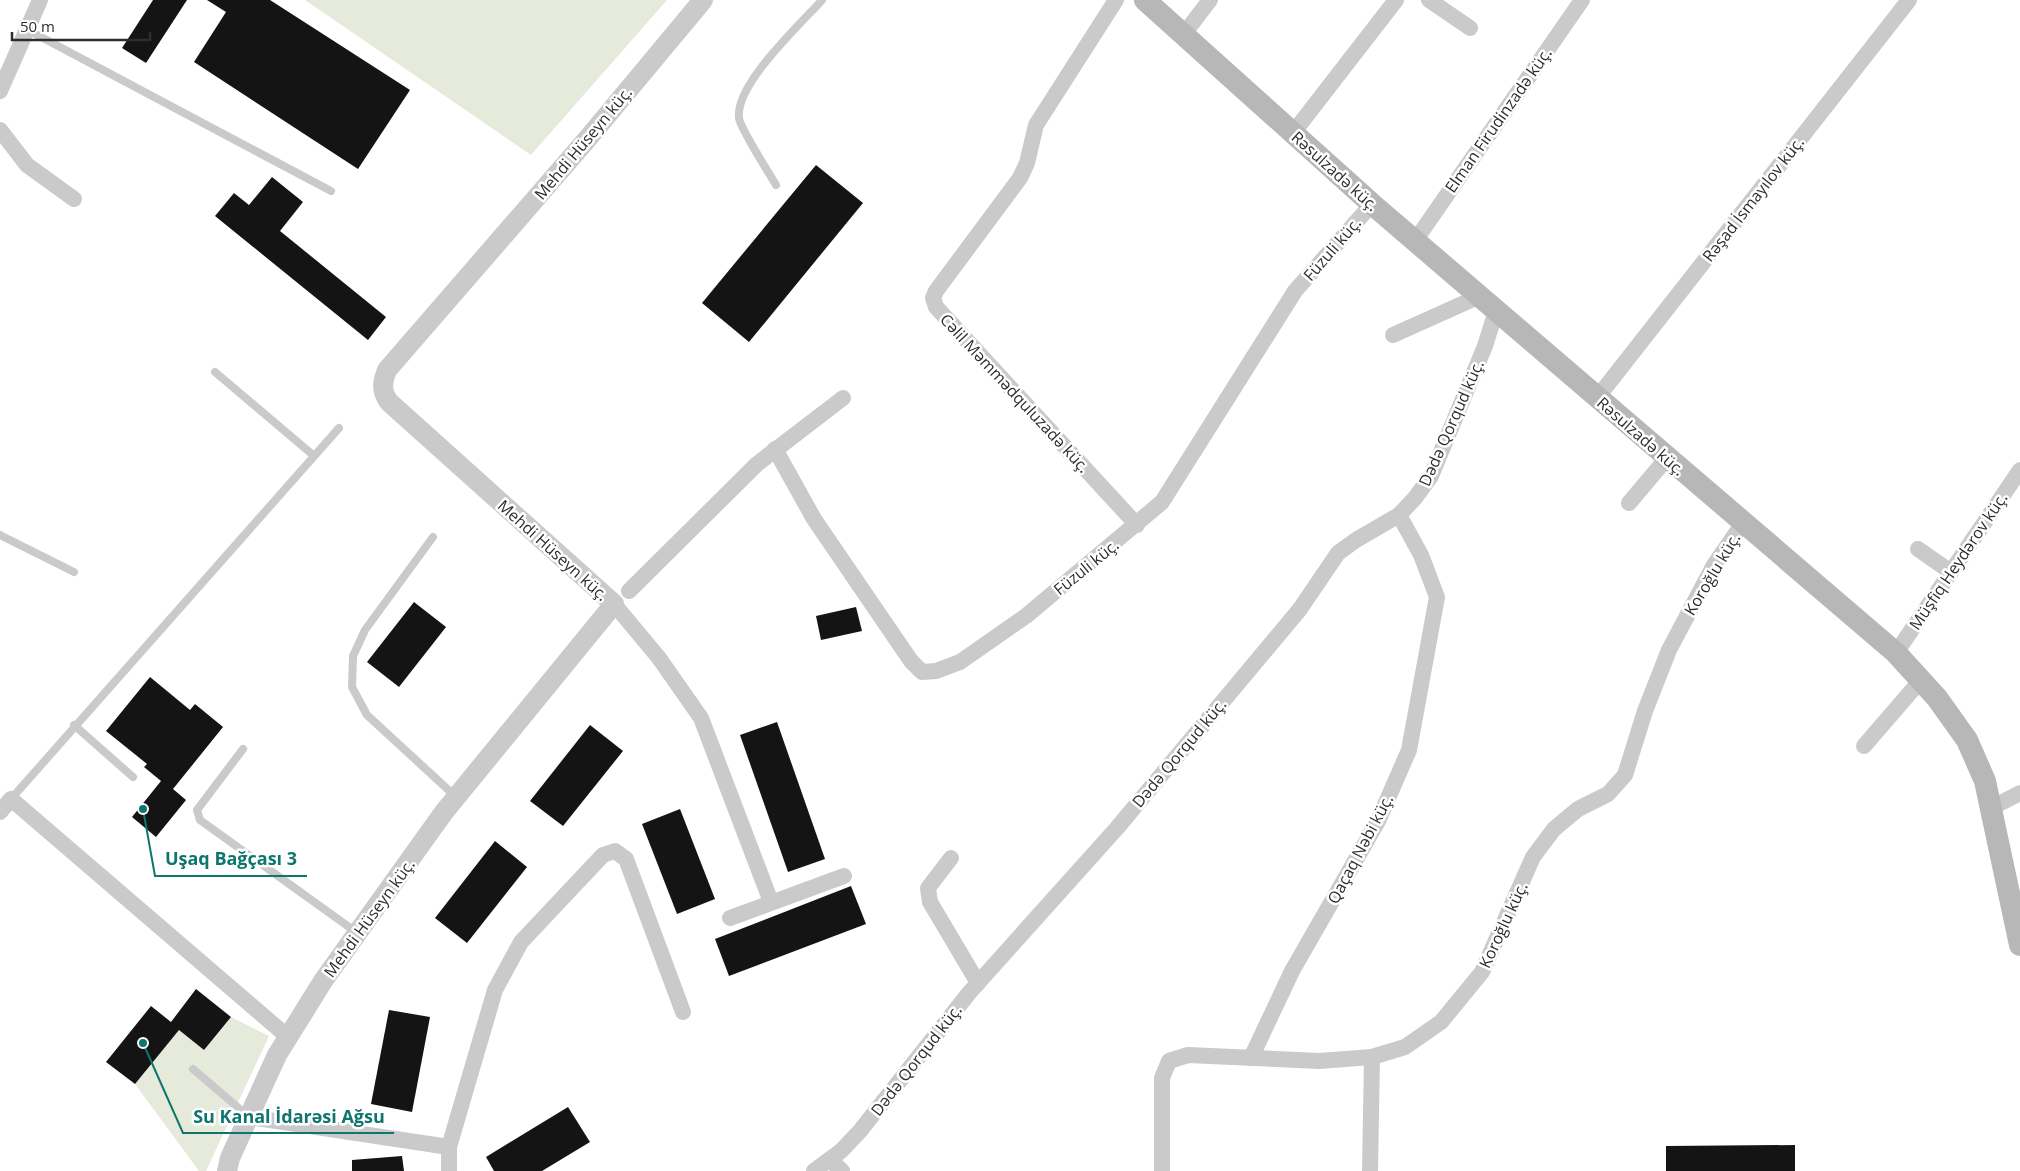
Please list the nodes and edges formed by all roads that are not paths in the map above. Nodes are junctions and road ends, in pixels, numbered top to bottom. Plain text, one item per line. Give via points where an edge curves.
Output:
1 (40, 0) edge
2 (703, 0) edge
3 (822, 0) edge
4 (1116, 0) edge
5 (1145, 0) edge
6 (1210, 0) edge
7 (1396, 0) edge
8 (1428, 0) edge
9 (1582, 0) edge
10 (1909, 0) edge
11 (1470, 28) dead end
12 (26, 29) junction
13 (1184, 34) junction
14 (0, 90) edge
15 (0, 130) edge
16 (1293, 133) junction
17 (776, 186) dead end
18 (330, 191) dead end
19 (74, 199) dead end
20 (1372, 204) junction
21 (1414, 241) junction
22 (1488, 304) junction
23 (1393, 335) dead end
24 (215, 372) dead end
25 (843, 398) dead end
26 (1597, 398) junction
27 (339, 428) dead end
28 (775, 449) junction
29 (313, 455) junction
30 (1667, 458) junction
31 (2020, 470) edge
32 (1629, 502) dead end
33 (1399, 515) junction
34 (1743, 523) junction
35 (1137, 525) junction
36 (433, 537) dead end
37 (2, 539) edge
38 (1918, 549) dead end
39 (74, 572) dead end
40 (1951, 572) junction
41 (629, 591) dead end
42 (614, 604) junction
43 (1896, 653) junction
44 (1920, 680) junction
45 (74, 724) junction
46 (1864, 746) dead end
47 (244, 749) dead end
48 (133, 777) dead end
49 (2020, 793) edge
50 (456, 797) junction
51 (11, 799) junction
52 (1991, 808) junction
53 (0, 812) edge
54 (951, 858) dead end
55 (844, 876) dead end
56 (771, 902) junction
57 (730, 918) dead end
58 (358, 933) junction
59 (2020, 945) edge
60 (978, 983) junction
61 (683, 1012) dead end
62 (288, 1037) junction
63 (1372, 1057) junction
64 (1251, 1058) junction
65 (193, 1069) dead end
66 (249, 1117) junction
67 (448, 1147) junction
68 (830, 1160) junction
69 (227, 1171) edge
70 (449, 1171) edge
71 (814, 1171) edge
72 (842, 1171) edge
73 (1162, 1171) edge
74 (1370, 1171) edge

1 - 12 street
2 - 42 street, Mehdi Hüseyn küç. via 387,370 382,384 383,394 389,402
3 - 17 lane via 752,78 740,103 739,120
4 - 35 street, Cəlil Məmmədquluzadə küç. via 1036,125 1027,164 1020,178 933,298 936,307
5 - 13 main road, Rəsulzadə küç.
6 - 13 street
7 - 16 street
8 - 11 street
9 - 21 street, Elman Firudinzadə küç.
10 - 26 street, Rəşad İsmayılov küç.
12 - 14 street
12 - 18 lane
13 - 16 main road, Rəsulzadə küç.
15 - 19 street via 27,165
16 - 20 main road, Rəsulzadə küç.
20 - 21 main road, Rəsulzadə küç.
20 - 35 street, Füzuli küç. via 1296,291 1162,502
21 - 22 main road, Rəsulzadə küç.
22 - 23 street
22 - 26 main road, Rəsulzadə küç.
22 - 33 street, Dədə Qorqud küç. via 1485,346 1431,476
24 - 29 lane
25 - 28 street
26 - 30 main road, Rəsulzadə küç.
27 - 29 lane
28 - 35 street, Füzuli küç. via 814,518 922,672 936,671 960,662 1026,616
28 - 41 street
29 - 45 lane
30 - 32 street
30 - 34 main road, Rəsulzadə küç.
31 - 40 street, Müşfiq Heydərov küç.
33 - 60 street, Dədə Qorqud küç. via 1338,553 1300,609 1117,828
33 - 64 street, Qaçaq Nəbi küç. via 1422,556 1437,597 1409,750 1378,821 1292,971
34 - 43 main road, Rəsulzadə küç.
34 - 63 street, Koroğlu küç. via 1714,565 1669,650 1625,775 1608,794 1578,809 1549,836 1533,857 1482,972 1441,1022 1405,1047
36 - 50 lane via 365,630 353,656 352,687 367,715
37 - 39 lane
38 - 40 street
40 - 43 street, Müşfiq Heydərov küç.
42 - 50 street, Mehdi Hüseyn küç.
42 - 56 street via 659,658 702,718
43 - 44 main road, Rəsulzadə küç.
44 - 46 street
44 - 52 main road, Rəsulzadə küç. via 1967,740 1985,781
45 - 48 lane
45 - 51 lane
47 - 58 lane via 197,810 200,820
49 - 52 street
50 - 58 street, Mehdi Hüseyn küç.
51 - 53 street
51 - 62 street
52 - 59 main road, Rəsulzadə küç.
54 - 60 street via 928,888 930,902
55 - 56 street
56 - 57 street
58 - 62 street, Mehdi Hüseyn küç.
60 - 68 street, Dədə Qorqud küç. via 860,1130
61 - 67 street via 626,859 615,851 602,855 521,942 499,982
62 - 66 street, Mehdi Hüseyn küç.
63 - 64 street, Koroğlu küç. via 1319,1061
63 - 74 street
64 - 73 street, Koroğlu küç. via 1188,1055 1169,1061 1162,1078
65 - 66 lane
66 - 67 street
66 - 69 street, Mehdi Hüseyn küç.
67 - 70 street
68 - 71 street, Dədə Qorqud küç.
68 - 72 street

